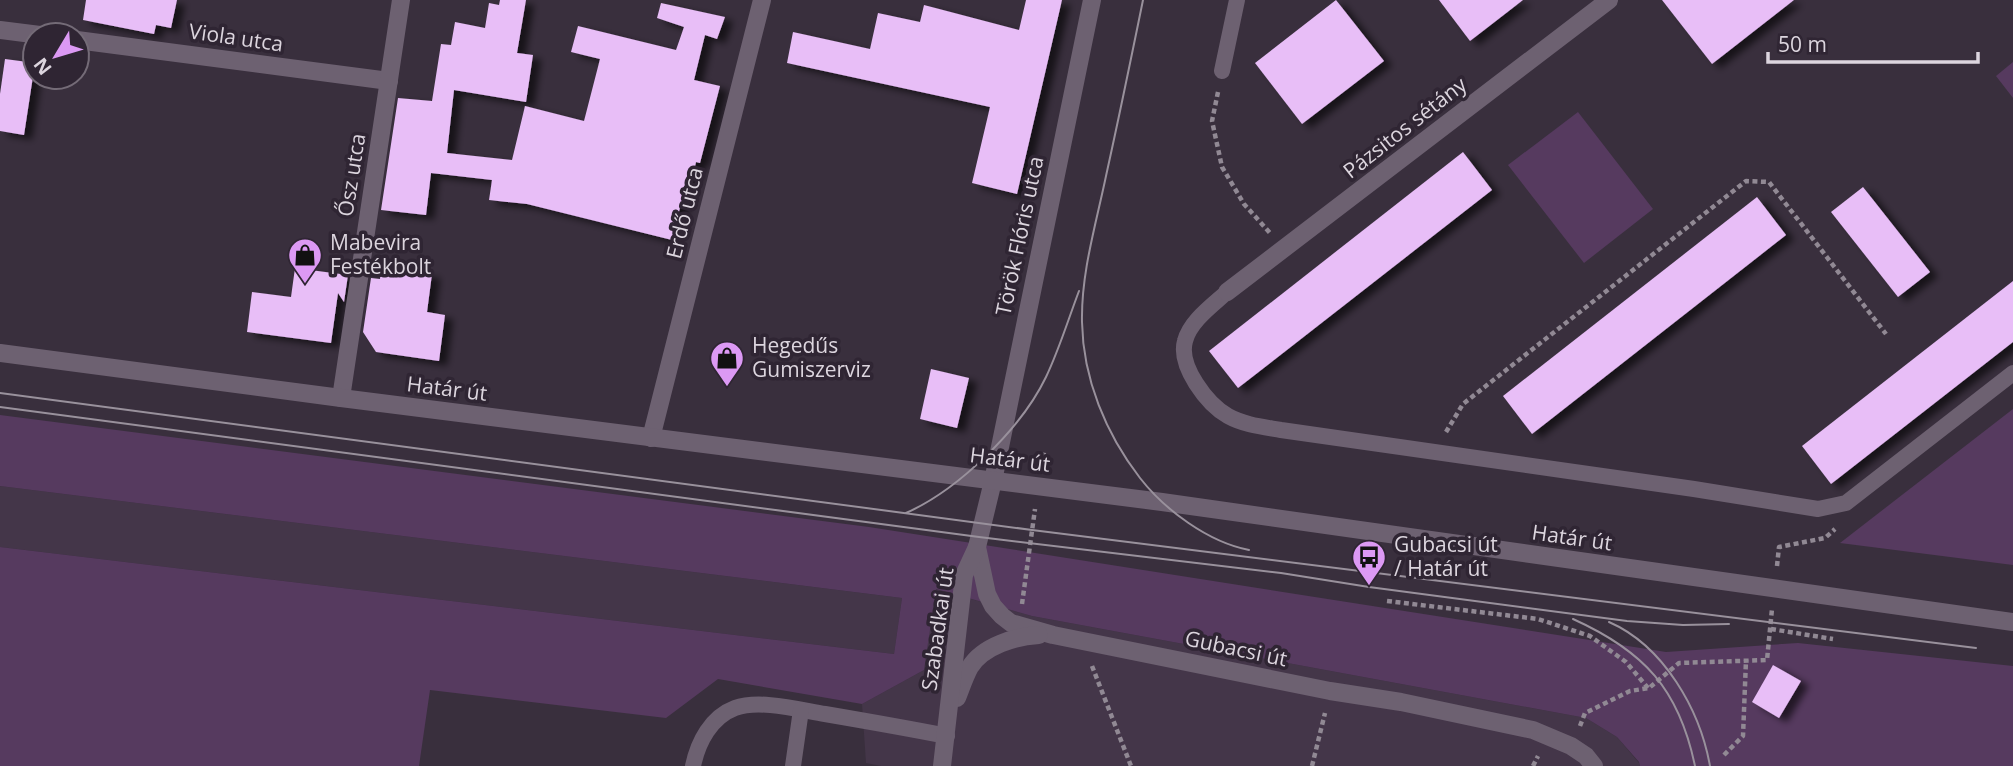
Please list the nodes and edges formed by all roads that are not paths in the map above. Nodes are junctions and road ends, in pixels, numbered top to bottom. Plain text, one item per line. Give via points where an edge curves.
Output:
1 (401, 0) edge
2 (762, 0) edge
3 (1092, 0) edge
4 (1237, 0) edge
5 (1609, 0) edge
6 (0, 30) edge
7 (21, 33) edge
8 (91, 42) edge
9 (1222, 71) road end
10 (390, 81) junction
11 (1227, 292) joint
12 (0, 353) edge
13 (2013, 373) edge
14 (341, 398) junction
15 (651, 438) junction
16 (993, 481) junction
17 (977, 547) junction
18 (2013, 622) edge
19 (1053, 635) junction
20 (801, 710) junction
21 (948, 727) junction
22 (693, 766) edge
23 (793, 766) edge
24 (942, 766) edge
25 (1594, 766) edge

1 - 10 street, Ősz utca
2 - 15 street, Erdő utca
3 - 16 street, Török Flóris utca
4 - 9 lane
5 - 11 street, Pázsitos sétány
6 - 7 street
8 - 10 street, Viola utca
10 - 14 street, Ősz utca
11 - 13 lane via 1192,326 1183,353 1196,383 1230,418 1281,430 1818,509 1846,503
12 - 14 street, Határ út
14 - 15 street, Határ út
15 - 16 street, Határ út
16 - 17 street, Gubacsi út
16 - 18 street, Határ út
17 - 19 street, Gubacsi út via 993,606 1019,626
17 - 21 street, Szabadkai út via 964,575
19 - 21 street, Szabadkai út via 1010,640 981,656 971,666
19 - 25 street, Gubacsi út via 1533,730 1571,746
20 - 21 lane
20 - 22 lane via 757,704 729,711 706,732
20 - 23 lane
21 - 24 street, Szabadkai út

